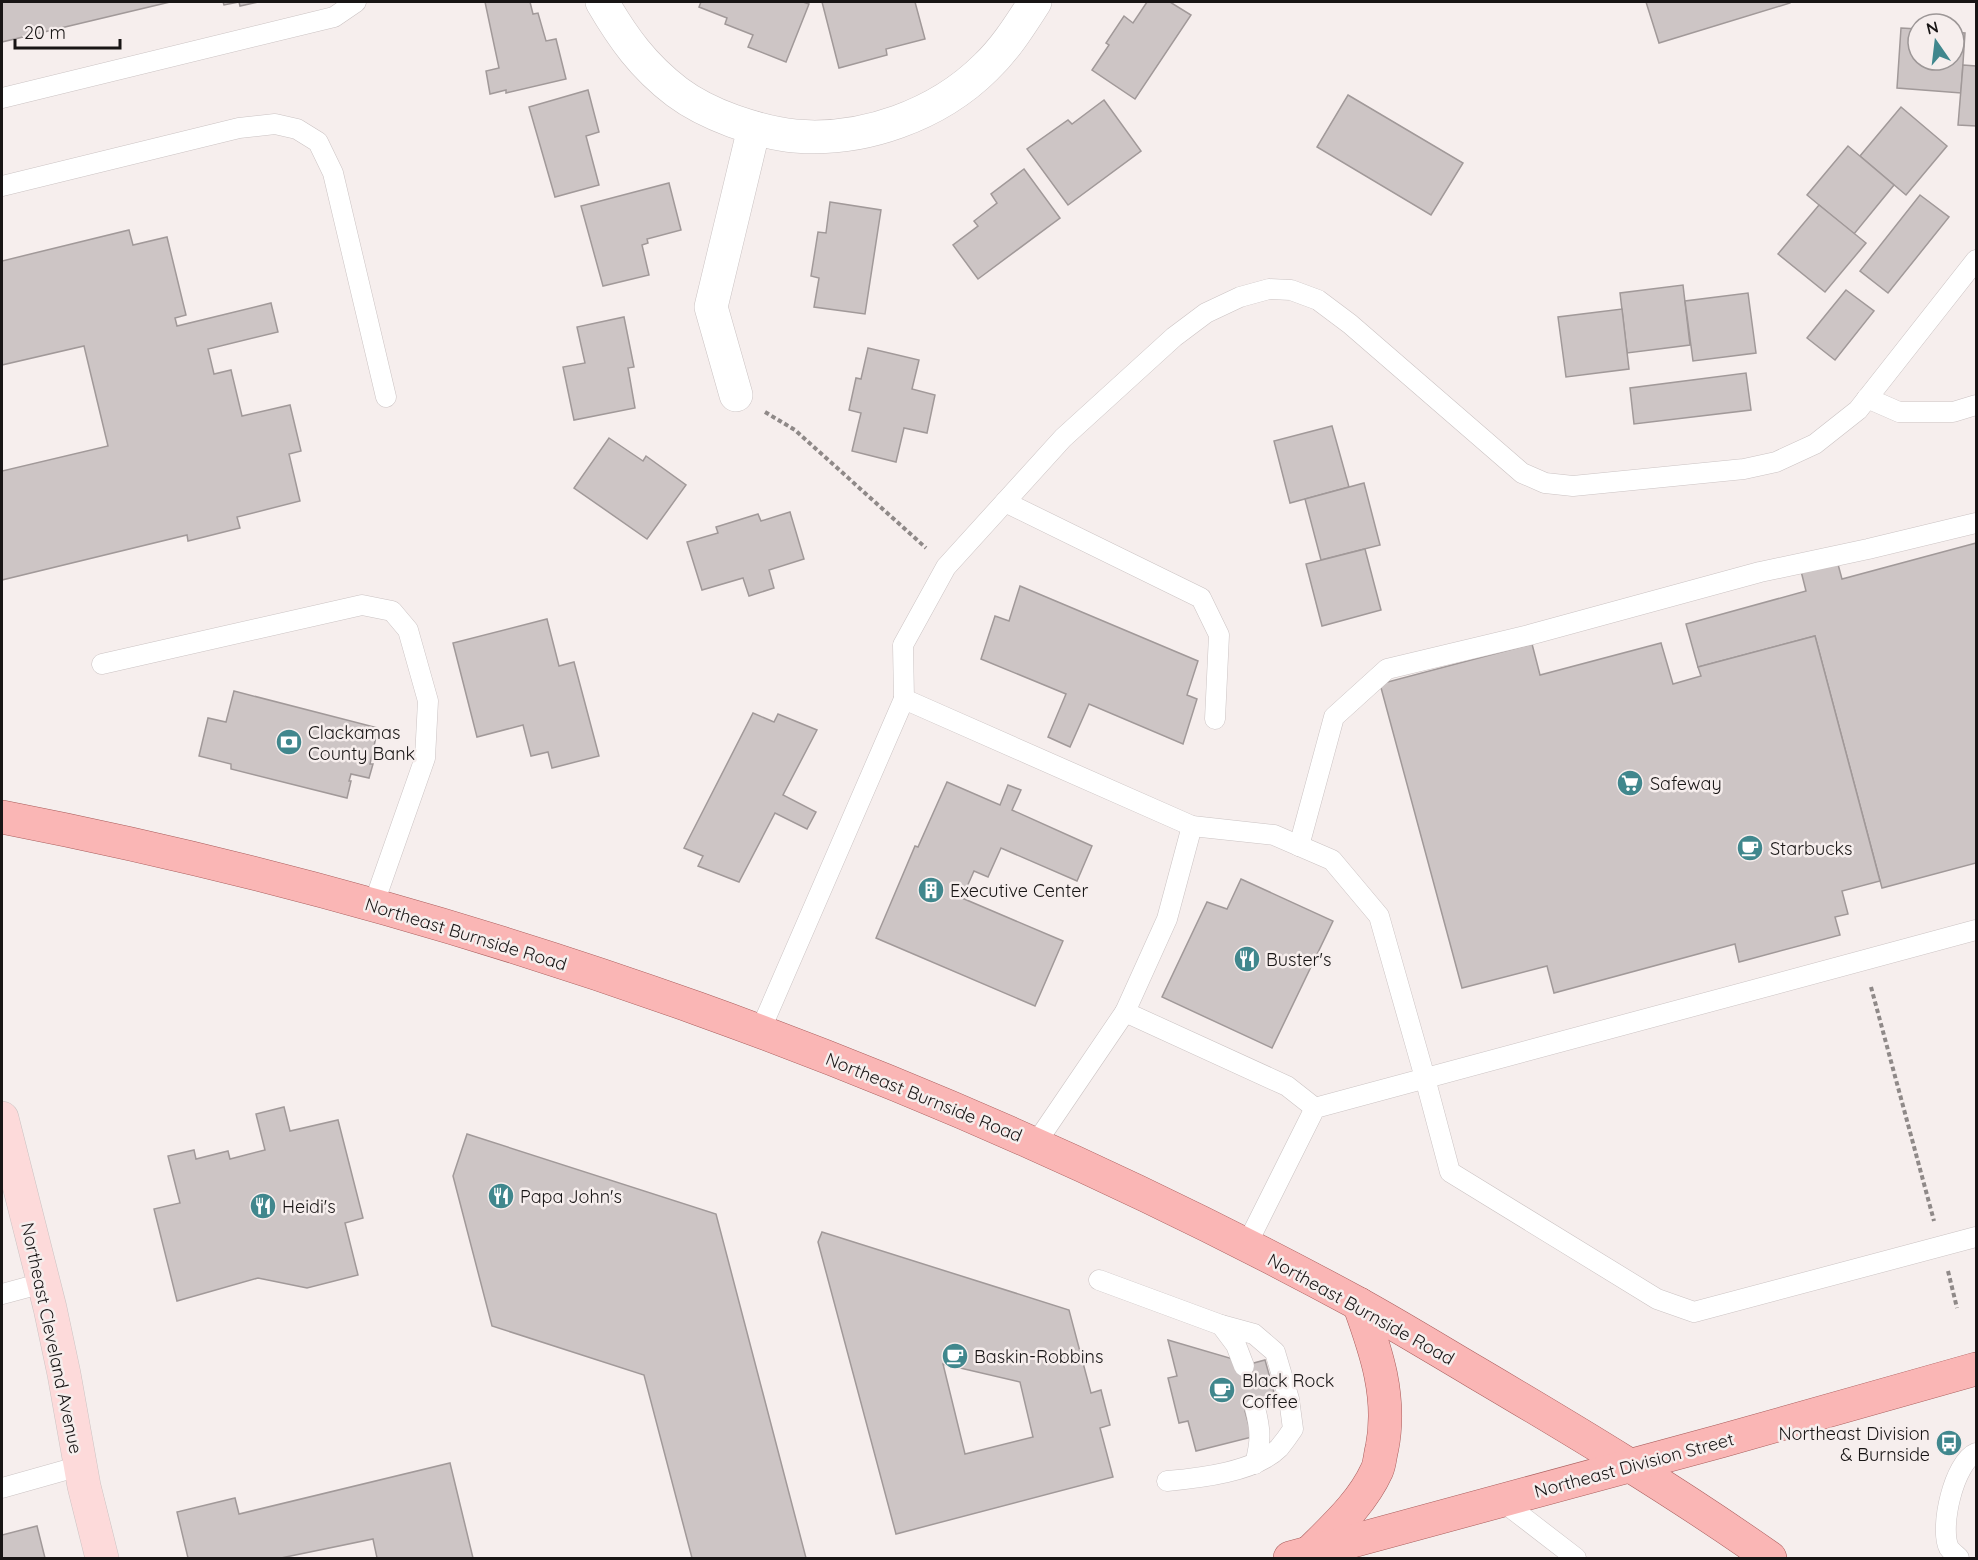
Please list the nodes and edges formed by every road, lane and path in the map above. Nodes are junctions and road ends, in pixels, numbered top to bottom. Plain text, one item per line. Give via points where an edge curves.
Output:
1 (356, 2) edge
2 (602, 2) edge
3 (1035, 2) edge
4 (2, 98) edge
5 (754, 128) junction
6 (2, 186) edge
7 (1977, 260) edge
8 (736, 394) joint
9 (386, 398) dead end
10 (1867, 398) junction
11 (1977, 405) edge
12 (1005, 502) junction
13 (1977, 523) edge
14 (946, 567) junction
15 (102, 664) dead end
16 (904, 699) junction
17 (1215, 719) dead end
18 (2, 817) edge
19 (1192, 826) junction
20 (1299, 846) junction
21 (373, 906) junction
22 (1977, 930) edge
23 (1864, 961) junction
24 (1125, 1012) junction
25 (760, 1031) junction
26 (1425, 1078) junction
27 (1315, 1108) junction
28 (2, 1118) edge
29 (1035, 1143) junction
30 (1977, 1237) edge
31 (1246, 1246) junction
32 (1941, 1246) junction
33 (1099, 1280) dead end
34 (43, 1283) junction
35 (2, 1294) edge
36 (1359, 1304) junction
37 (1958, 1308) dead end
38 (1221, 1324) junction
39 (1244, 1366) dead end
40 (1977, 1369) edge
41 (1255, 1408) dead end
42 (1977, 1453) edge
43 (1255, 1464) junction
44 (80, 1466) junction
45 (1630, 1466) junction
46 (1167, 1481) dead end
47 (2, 1488) edge
48 (1502, 1501) junction
49 (1299, 1556) edge
50 (102, 1558) edge
51 (1576, 1558) edge
52 (1770, 1558) edge
53 (1959, 1558) edge

1 - 4 lane via 334,17
2 - 5 street via 620,34 640,58 679,93 715,114
3 - 5 street via 986,68 954,94 918,115 878,129 837,136 795,136
5 - 8 street via 711,307
6 - 9 lane via 239,128 275,124 297,129 318,142 333,173
7 - 10 lane
8 - 14 path via 795,430
10 - 11 lane via 1899,412 1953,412
10 - 12 lane via 1815,444 1776,462 1744,469 1573,486 1545,483 1522,473 1318,300 1291,290 1269,289 1206,313 1174,337 1063,438
12 - 14 lane
12 - 17 lane via 1201,598 1219,635
13 - 20 lane via 1760,572 1387,669 1334,717
14 - 16 lane via 903,645
15 - 21 lane via 362,604 392,611 408,630 428,701 425,758
16 - 19 lane
16 - 25 lane
18 - 21 main road, Northeast Burnside Road via 116,839
19 - 20 lane via 1275,835
19 - 24 lane via 1167,920
20 - 26 lane via 1332,860 1379,916
21 - 25 main road, Northeast Burnside Road via 628,984
22 - 23 lane
23 - 26 lane
23 - 32 path
24 - 27 lane via 1287,1086
24 - 29 lane
25 - 29 main road, Northeast Burnside Road
26 - 27 lane
26 - 32 lane via 1449,1172 1657,1299 1694,1312
27 - 31 lane
28 - 34 main road, Northeast Cleveland Avenue
29 - 31 main road, Northeast Burnside Road
30 - 32 lane
31 - 36 main road, Northeast Burnside Road
32 - 37 path
33 - 38 lane
34 - 35 lane
34 - 44 main road, Northeast Cleveland Avenue
36 - 45 main road, Northeast Burnside Road
36 - 49 main road via 1383,1382 1386,1421 1377,1469 1347,1515
38 - 39 lane via 1236,1345
38 - 43 lane via 1254,1334 1275,1352 1289,1399 1293,1429 1278,1449
40 - 45 main road, Northeast Division Street
41 - 43 lane via 1261,1432
42 - 53 lane via 1961,1466 1953,1485 1946,1532 1949,1548
43 - 46 lane
44 - 47 lane
44 - 50 main road, Northeast Cleveland Avenue
45 - 48 main road, Northeast Division Street
45 - 52 main road, Northeast Burnside Road
48 - 49 main road, Northeast Division Street
48 - 51 lane

